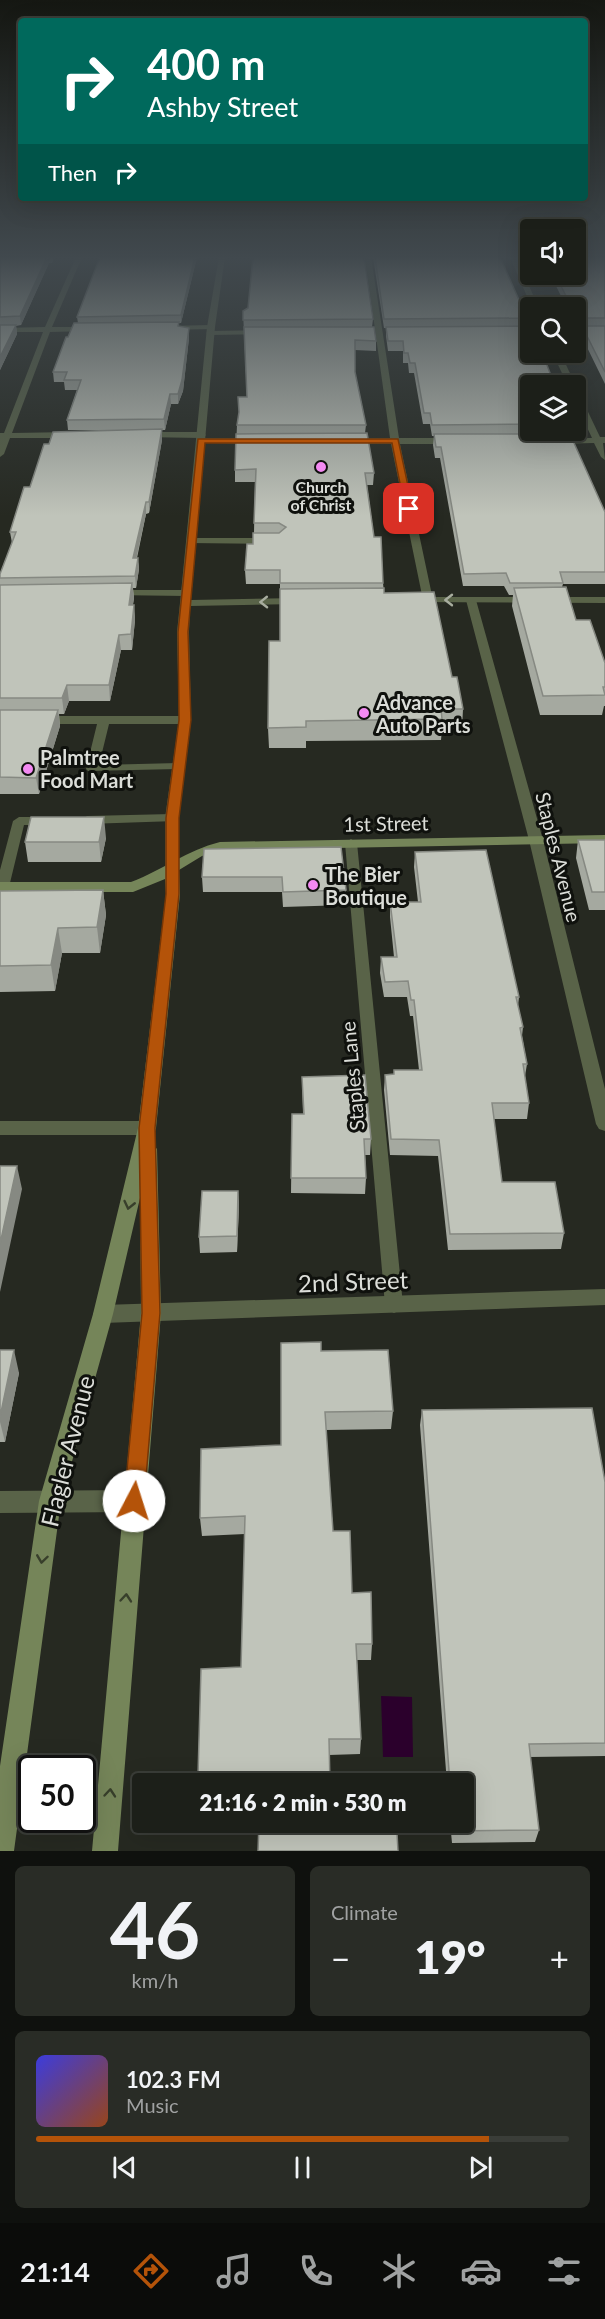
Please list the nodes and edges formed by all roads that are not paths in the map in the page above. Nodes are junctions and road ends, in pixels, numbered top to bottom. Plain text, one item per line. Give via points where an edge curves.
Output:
1 (41, 343) edge
2 (209, 343) edge
3 (381, 343) edge
4 (586, 413) edge
5 (78, 435) edge
6 (137, 435) edge
7 (3, 436) edge
8 (202, 438) junction
9 (586, 440) edge
10 (601, 440) edge
11 (270, 441) edge
12 (338, 441) edge
13 (395, 441) junction
14 (466, 441) edge
15 (0, 454) edge
16 (605, 457) edge
17 (191, 541) junction
18 (279, 541) edge
19 (104, 594) edge
20 (186, 598) junction
21 (405, 600) edge
22 (428, 600) junction
23 (471, 600) junction
24 (605, 600) edge
25 (314, 601) edge
26 (0, 720) edge
27 (104, 720) junction
28 (185, 720) junction
29 (178, 766) junction
30 (172, 818) junction
31 (605, 839) edge
32 (536, 840) junction
33 (351, 843) junction
34 (172, 868) junction
35 (1, 887) edge
36 (605, 1124) edge
37 (0, 1128) edge
38 (147, 1128) junction
39 (605, 1297) edge
40 (394, 1305) junction
41 (151, 1313) junction
42 (103, 1314) junction
43 (50, 1501) junction
44 (134, 1501) junction
45 (0, 1502) edge
46 (1, 1851) edge
47 (105, 1851) edge

1 - 7 street
2 - 8 street, Flagler Avenue
3 - 13 street
4 - 10 street
5 - 7 street
6 - 8 street
7 - 15 street
8 - 11 street
8 - 17 street, Flagler Avenue
9 - 10 street
10 - 16 street
12 - 13 street
13 - 14 street
13 - 22 street
17 - 18 lane
17 - 20 street, Flagler Avenue
19 - 20 street
25 -> 20 street
20 - 28 street, Flagler Avenue
21 - 22 street
23 -> 22 street
23 - 24 street
23 - 32 street, Staples Avenue
26 - 27 street
27 - 28 street
27 - 29 lane via 92,769
28 - 29 street, Flagler Avenue
29 - 30 street, Flagler Avenue
30 - 34 street, Flagler Avenue
30 - 35 lane via 19,822
31 - 32 main road, 1st Street
32 - 33 main road, 1st Street
32 - 36 street, Staples Avenue
33 - 34 main road, 1st Street via 220,846 197,852
33 - 40 lane, Staples Lane
34 - 35 main road, 1st Street via 133,887
34 - 38 main road, Flagler Avenue
37 - 38 street
38 - 41 main road, Flagler Avenue
38 -> 42 main road, Flagler Avenue
39 - 40 street, 2nd Street
40 - 41 street, 2nd Street
41 - 42 street, 2nd Street
41 - 44 main road, Flagler Avenue
42 - 43 main road, Flagler Avenue
43 - 44 street
43 - 45 street
43 -> 46 main road, Flagler Avenue
47 -> 44 main road, Flagler Avenue

